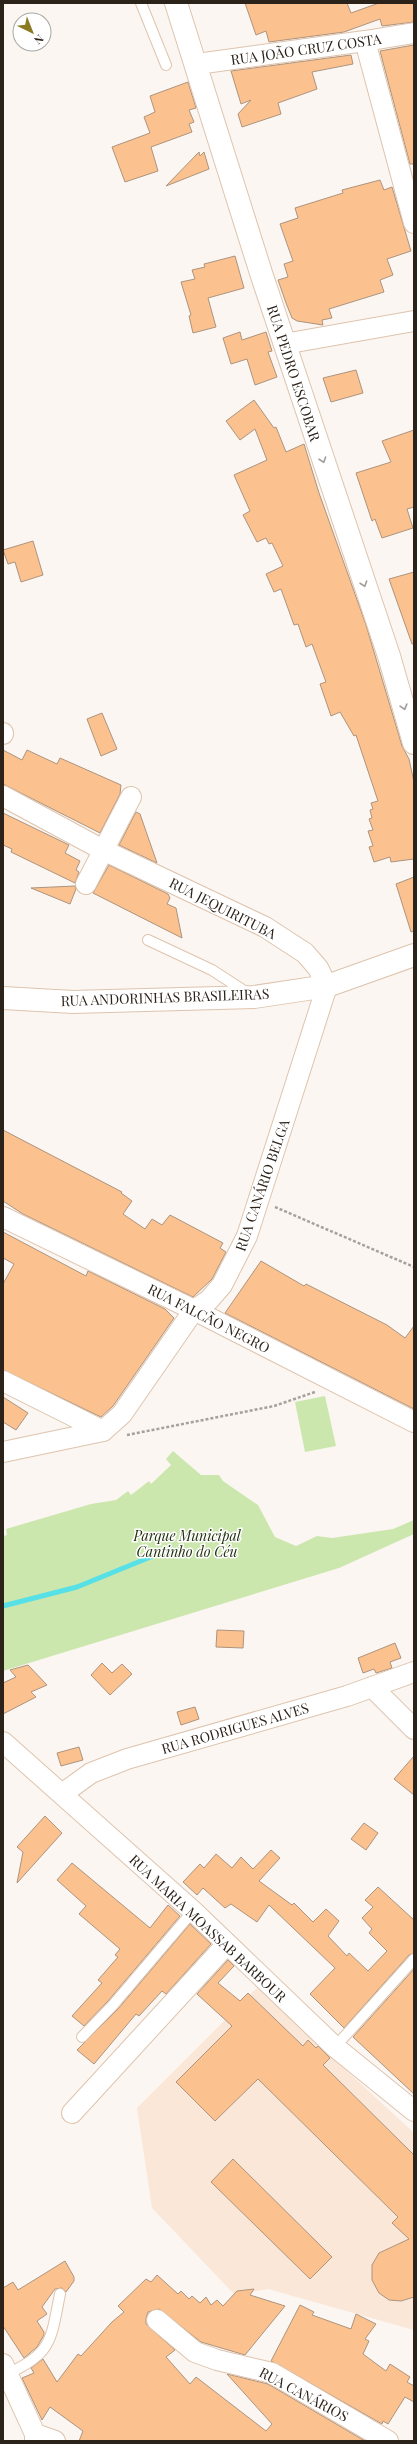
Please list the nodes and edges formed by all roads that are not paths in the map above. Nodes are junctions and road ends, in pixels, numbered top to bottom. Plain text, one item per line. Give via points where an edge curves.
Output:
1 (141, 3) edge
2 (176, 3) edge
3 (414, 32) edge
4 (365, 41) junction
5 (197, 64) junction
6 (166, 65) dead end
7 (414, 224) edge
8 (414, 321) edge
9 (284, 344) junction
10 (414, 743) edge
11 (3, 796) edge
12 (131, 797) dead end
13 (103, 850) junction
14 (86, 884) dead end
15 (148, 940) dead end
16 (414, 955) edge
17 (327, 986) junction
18 (3, 998) edge
19 (254, 998) junction
20 (3, 1217) edge
21 (194, 1310) junction
22 (3, 1381) edge
23 (414, 1422) edge
24 (103, 1431) junction
25 (3, 1452) edge
26 (414, 1672) edge
27 (372, 1687) junction
28 (414, 1729) edge
29 (3, 1742) edge
30 (62, 1794) junction
31 (193, 1912) junction
32 (227, 1944) junction
33 (414, 1959) edge
34 (82, 2037) dead end
35 (335, 2047) junction
36 (414, 2111) edge
37 (72, 2113) dead end
38 (60, 2294) dead end
39 (157, 2320) dead end
40 (6, 2369) edge
41 (35, 2438) edge
42 (54, 2441) edge
43 (388, 2441) edge

1 - 6 lane
2 - 5 main road, RUA PEDRO ESCOBAR
3 - 4 street, RUA JOÃO CRUZ COSTA
4 - 5 street, RUA JOÃO CRUZ COSTA
4 - 7 street
5 - 9 main road, RUA PEDRO ESCOBAR
8 - 9 street
9 -> 10 main road, RUA PEDRO ESCOBAR via 388,656
11 - 13 street, RUA JEQUIRITUBA
12 - 13 street
13 - 14 street
13 - 17 street, RUA JEQUIRITUBA via 265,927 305,953 318,968
15 - 19 lane via 212,970
16 - 17 main road, RUA ANDORINHAS BRASILEIRAS
17 - 19 main road, RUA ANDORINHAS BRASILEIRAS
17 - 21 street, RUA CANÁRIO BELGA via 247,1236 222,1285 209,1300
18 - 19 main road, RUA ANDORINHAS BRASILEIRAS via 74,1002
20 - 21 street, RUA FALCÃO NEGRO
21 - 23 street, RUA FALCÃO NEGRO
21 - 24 street, RUA CANÁRIO BELGA via 122,1414
22 - 24 street
24 - 25 street, RUA CANÁRIO BELGA
26 - 27 street, RUA RODRIGUES ALVES
27 - 28 street
27 - 30 street, RUA RODRIGUES ALVES via 246,1727 127,1759 91,1773
29 - 30 street, RUA MARIA MOASSAB BARBOUR
30 - 31 street, RUA MARIA MOASSAB BARBOUR
31 - 32 street, RUA MARIA MOASSAB BARBOUR
31 - 34 lane
32 - 35 street, RUA MARIA MOASSAB BARBOUR
32 - 37 street
33 - 35 lane
35 - 36 street, RUA MARIA MOASSAB BARBOUR
38 - 40 lane via 52,2334 43,2352 27,2365
39 - 43 street, RUA CANÁRIOS via 195,2352 272,2374
40 - 41 street
41 - 42 street

